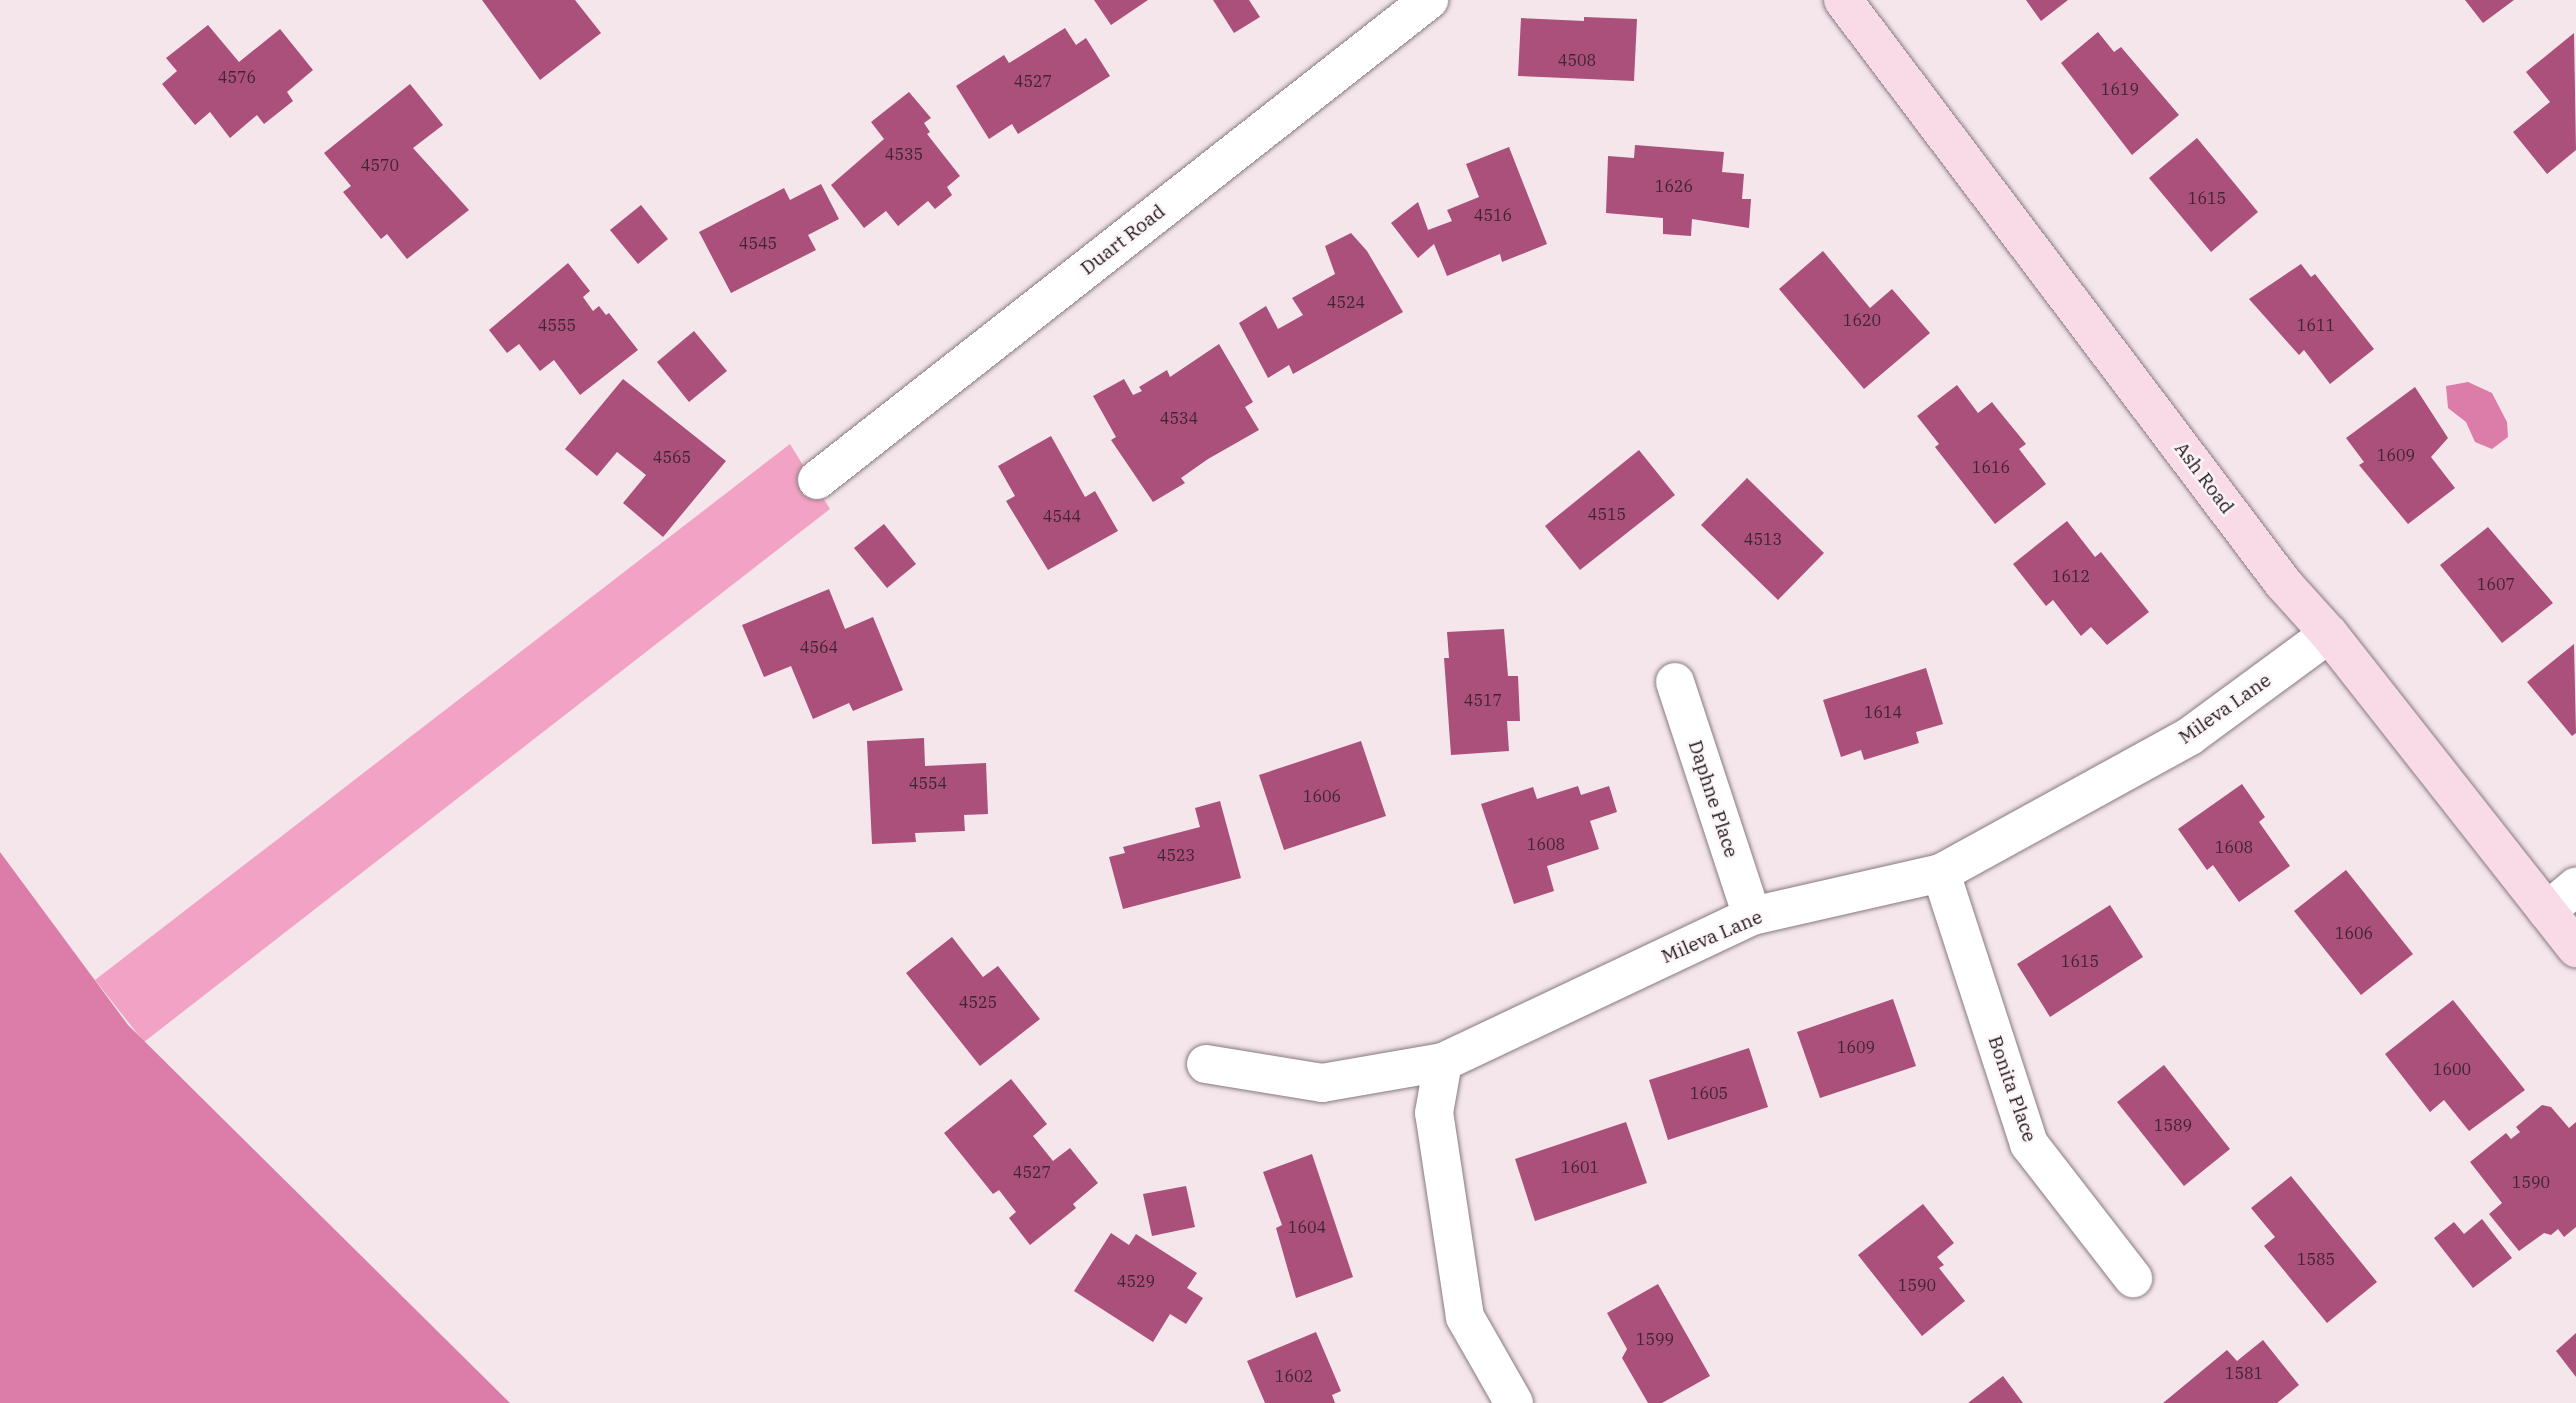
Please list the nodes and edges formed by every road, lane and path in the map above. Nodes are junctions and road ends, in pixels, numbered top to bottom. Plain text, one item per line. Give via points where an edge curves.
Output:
1 (1429, 0) edge
2 (1843, 0) edge
3 (817, 480) dead end
4 (2329, 634) junction
5 (1675, 682) dead end
6 (1941, 873) junction
7 (2576, 887) edge
8 (2547, 911) junction
9 (1752, 916) junction
10 (2576, 948) edge
11 (1443, 1062) junction
12 (1206, 1064) dead end
13 (2133, 1278) dead end
14 (1514, 1403) edge

1 - 3 street, Duart Road
2 - 4 main road, Ash Road via 2283,583
4 - 6 street, Mileva Lane via 2190,736
4 - 8 main road, Ash Road
5 - 9 street, Daphne Place
6 - 9 street, Mileva Lane
6 - 13 street, Bonita Place via 2029,1144
7 - 8 street
8 - 10 main road, Ash Road
9 - 11 street, Mileva Lane
11 - 12 street, Mileva Lane via 1322,1083
11 - 14 street via 1434,1113 1465,1317

